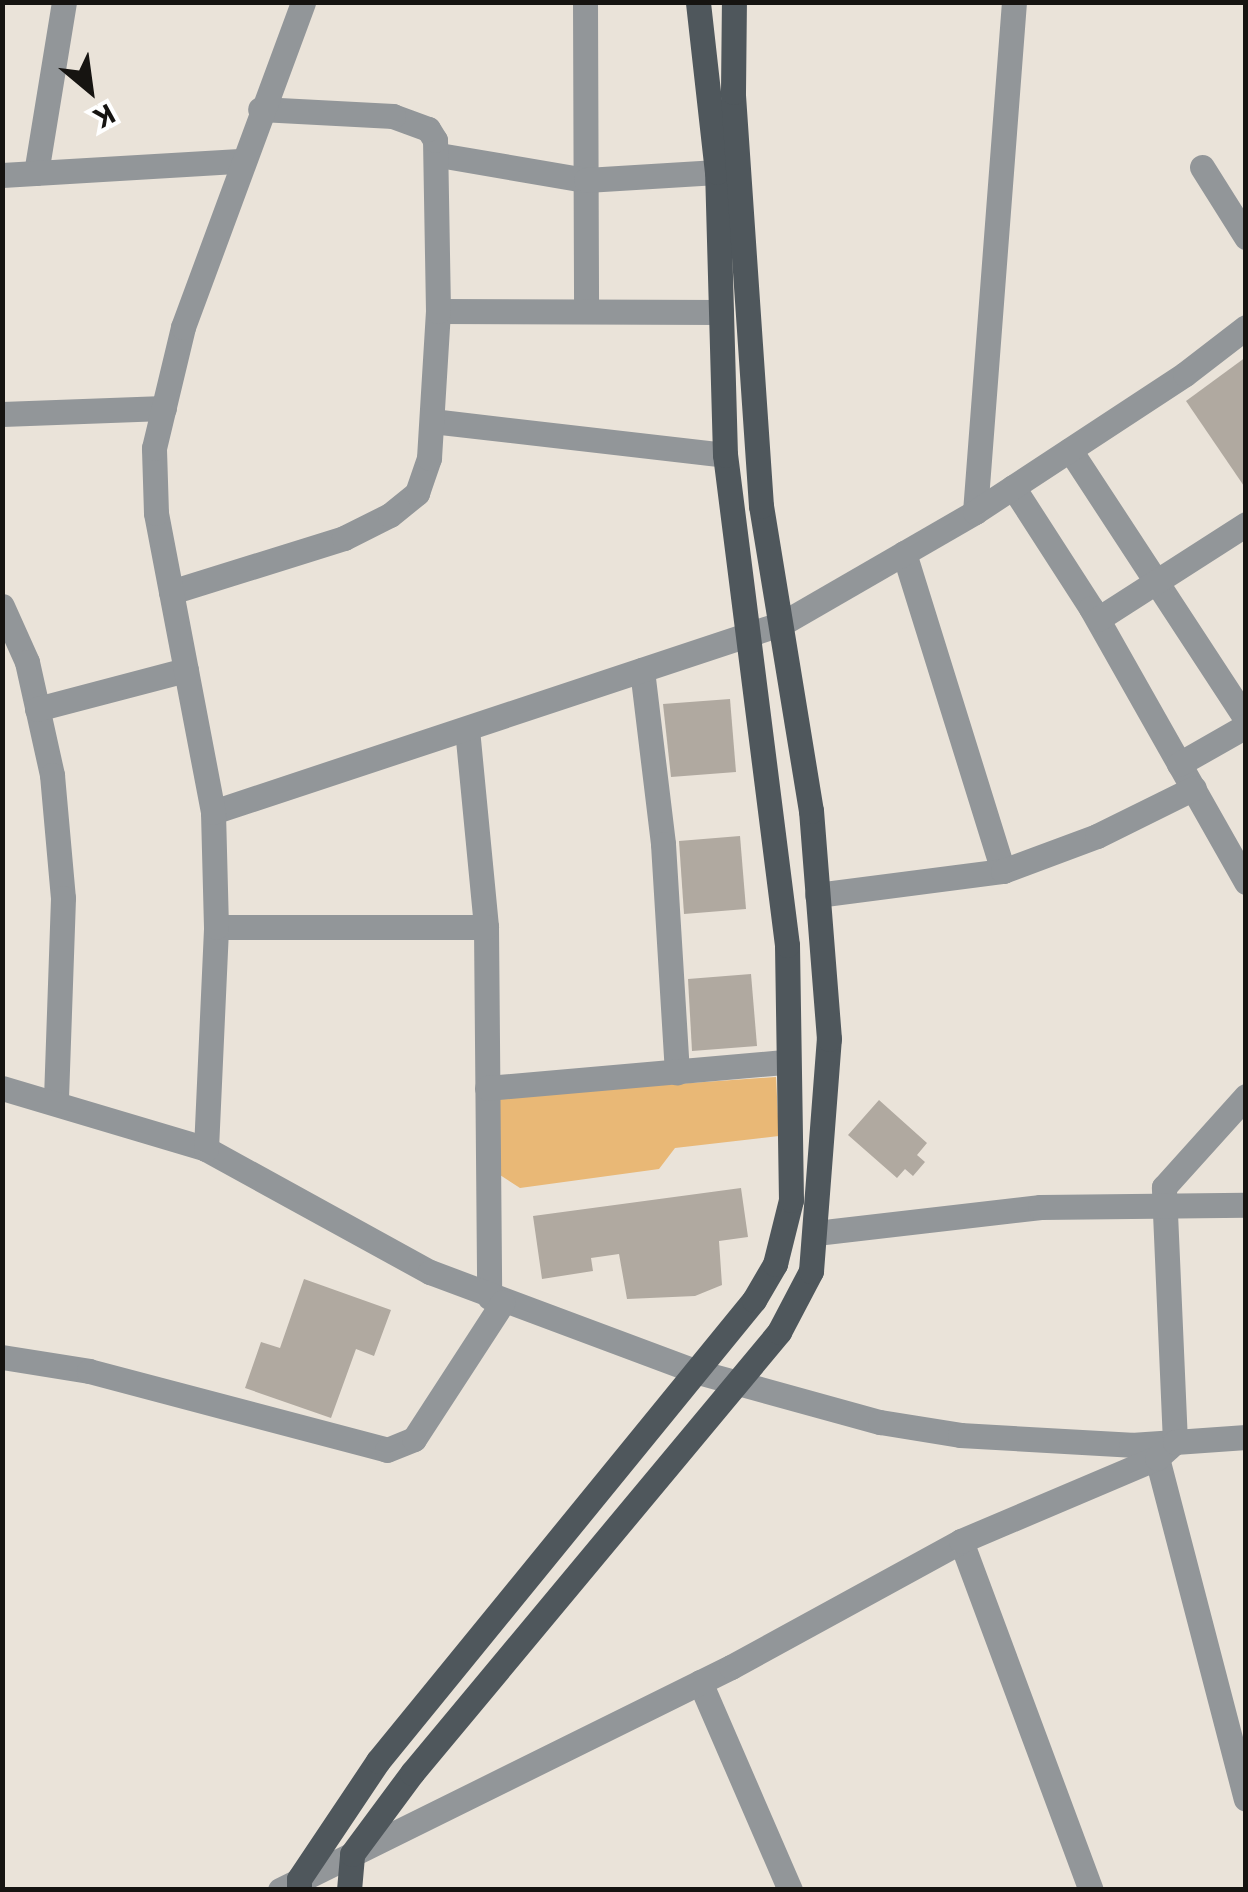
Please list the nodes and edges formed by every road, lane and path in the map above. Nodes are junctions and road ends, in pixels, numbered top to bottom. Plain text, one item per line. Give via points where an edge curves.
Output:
1 (64, 2) edge
2 (303, 2) edge
3 (584, 2) edge
4 (698, 2) edge
5 (734, 2) edge
6 (1014, 2) edge
7 (260, 109) junction
8 (438, 155) junction
9 (240, 161) junction
10 (1202, 167) dead end
11 (717, 172) junction
12 (36, 173) junction
13 (2, 174) edge
14 (586, 180) junction
15 (1246, 237) edge
16 (438, 311) junction
17 (586, 311) junction
18 (722, 312) junction
19 (1246, 326) edge
20 (164, 408) junction
21 (2, 414) edge
22 (432, 422) junction
23 (1070, 450) junction
24 (725, 454) junction
25 (1013, 487) junction
26 (975, 512) junction
27 (1246, 524) edge
28 (904, 553) junction
29 (1156, 584) junction
30 (171, 592) junction
31 (2, 606) edge
32 (1098, 619) junction
33 (783, 622) junction
34 (750, 636) junction
35 (186, 670) junction
36 (642, 670) junction
37 (37, 709) junction
38 (1246, 723) edge
39 (468, 729) junction
40 (1180, 764) junction
41 (1194, 788) junction
42 (213, 812) junction
43 (1004, 871) junction
44 (1246, 882) edge
45 (817, 895) junction
46 (486, 926) junction
47 (216, 927) junction
48 (787, 1062) junction
49 (677, 1073) junction
50 (2, 1088) edge
51 (488, 1088) junction
52 (1246, 1096) edge
53 (56, 1099) junction
54 (206, 1149) junction
55 (1162, 1206) junction
56 (1246, 1206) edge
57 (816, 1233) junction
58 (496, 1299) junction
59 (2, 1357) edge
60 (698, 1372) junction
61 (736, 1381) junction
62 (1246, 1436) edge
63 (1166, 1450) junction
64 (961, 1541) junction
65 (700, 1682) junction
66 (1246, 1799) edge
67 (352, 1854) junction
68 (293, 1886) edge
69 (349, 1890) edge
70 (790, 1890) edge
71 (1092, 1890) edge

1 - 12 street
2 - 7 street
3 - 14 street
4 - 11 main road
5 - 33 main road via 733,92 761,506
6 - 26 street
7 - 8 street via 351,110 412,121 428,129
7 - 9 street
8 - 14 street
8 - 16 street
9 - 12 street
9 - 20 street via 183,327
10 - 15 street
11 - 14 street
11 - 18 main road
12 - 13 street
14 - 17 street
16 - 17 street
16 - 22 street
17 - 18 street
18 - 24 main road
19 - 23 street
20 - 21 street
20 - 30 street via 154,448
22 - 24 street
22 - 30 street via 430,458 417,493 390,515 344,538
23 - 25 street
23 - 29 street
24 - 34 main road
25 - 26 street
25 - 32 street
26 - 28 street
27 - 29 street
28 - 33 street
28 - 43 street
29 - 32 street
29 - 38 street
30 - 35 street
31 - 37 street
32 - 40 street
33 - 34 street
33 - 45 main road
34 - 36 street
34 - 48 main road via 788,945
35 - 37 street
35 - 42 street
36 - 39 street
36 - 49 street via 663,844
37 - 53 street via 52,776 63,898
38 - 40 street
39 - 42 street via 322,771
39 - 46 street
40 - 41 street
41 - 43 street via 1098,836
41 - 44 street
42 - 47 street
43 - 45 street
45 - 57 main road via 829,1039
46 - 47 street
46 - 51 street
47 - 54 street
48 - 49 street
48 - 60 main road via 790,1200 775,1264
49 - 51 street
50 - 53 street
51 - 58 street
52 - 55 street via 1164,1187
53 - 54 street
54 - 58 street via 366,1239
55 - 56 street
55 - 57 street via 1040,1206
55 - 63 street
57 - 61 main road via 811,1272 778,1332
58 - 59 street via 414,1438 387,1450 89,1370
58 - 60 street
60 - 61 street
60 - 68 main road via 378,1761
61 - 63 street via 880,1422 960,1435
61 - 67 main road
62 - 63 street
63 - 64 street
63 - 66 street
64 - 65 street
64 - 71 street
65 - 67 street
65 - 70 street
67 - 68 street
67 - 69 main road

